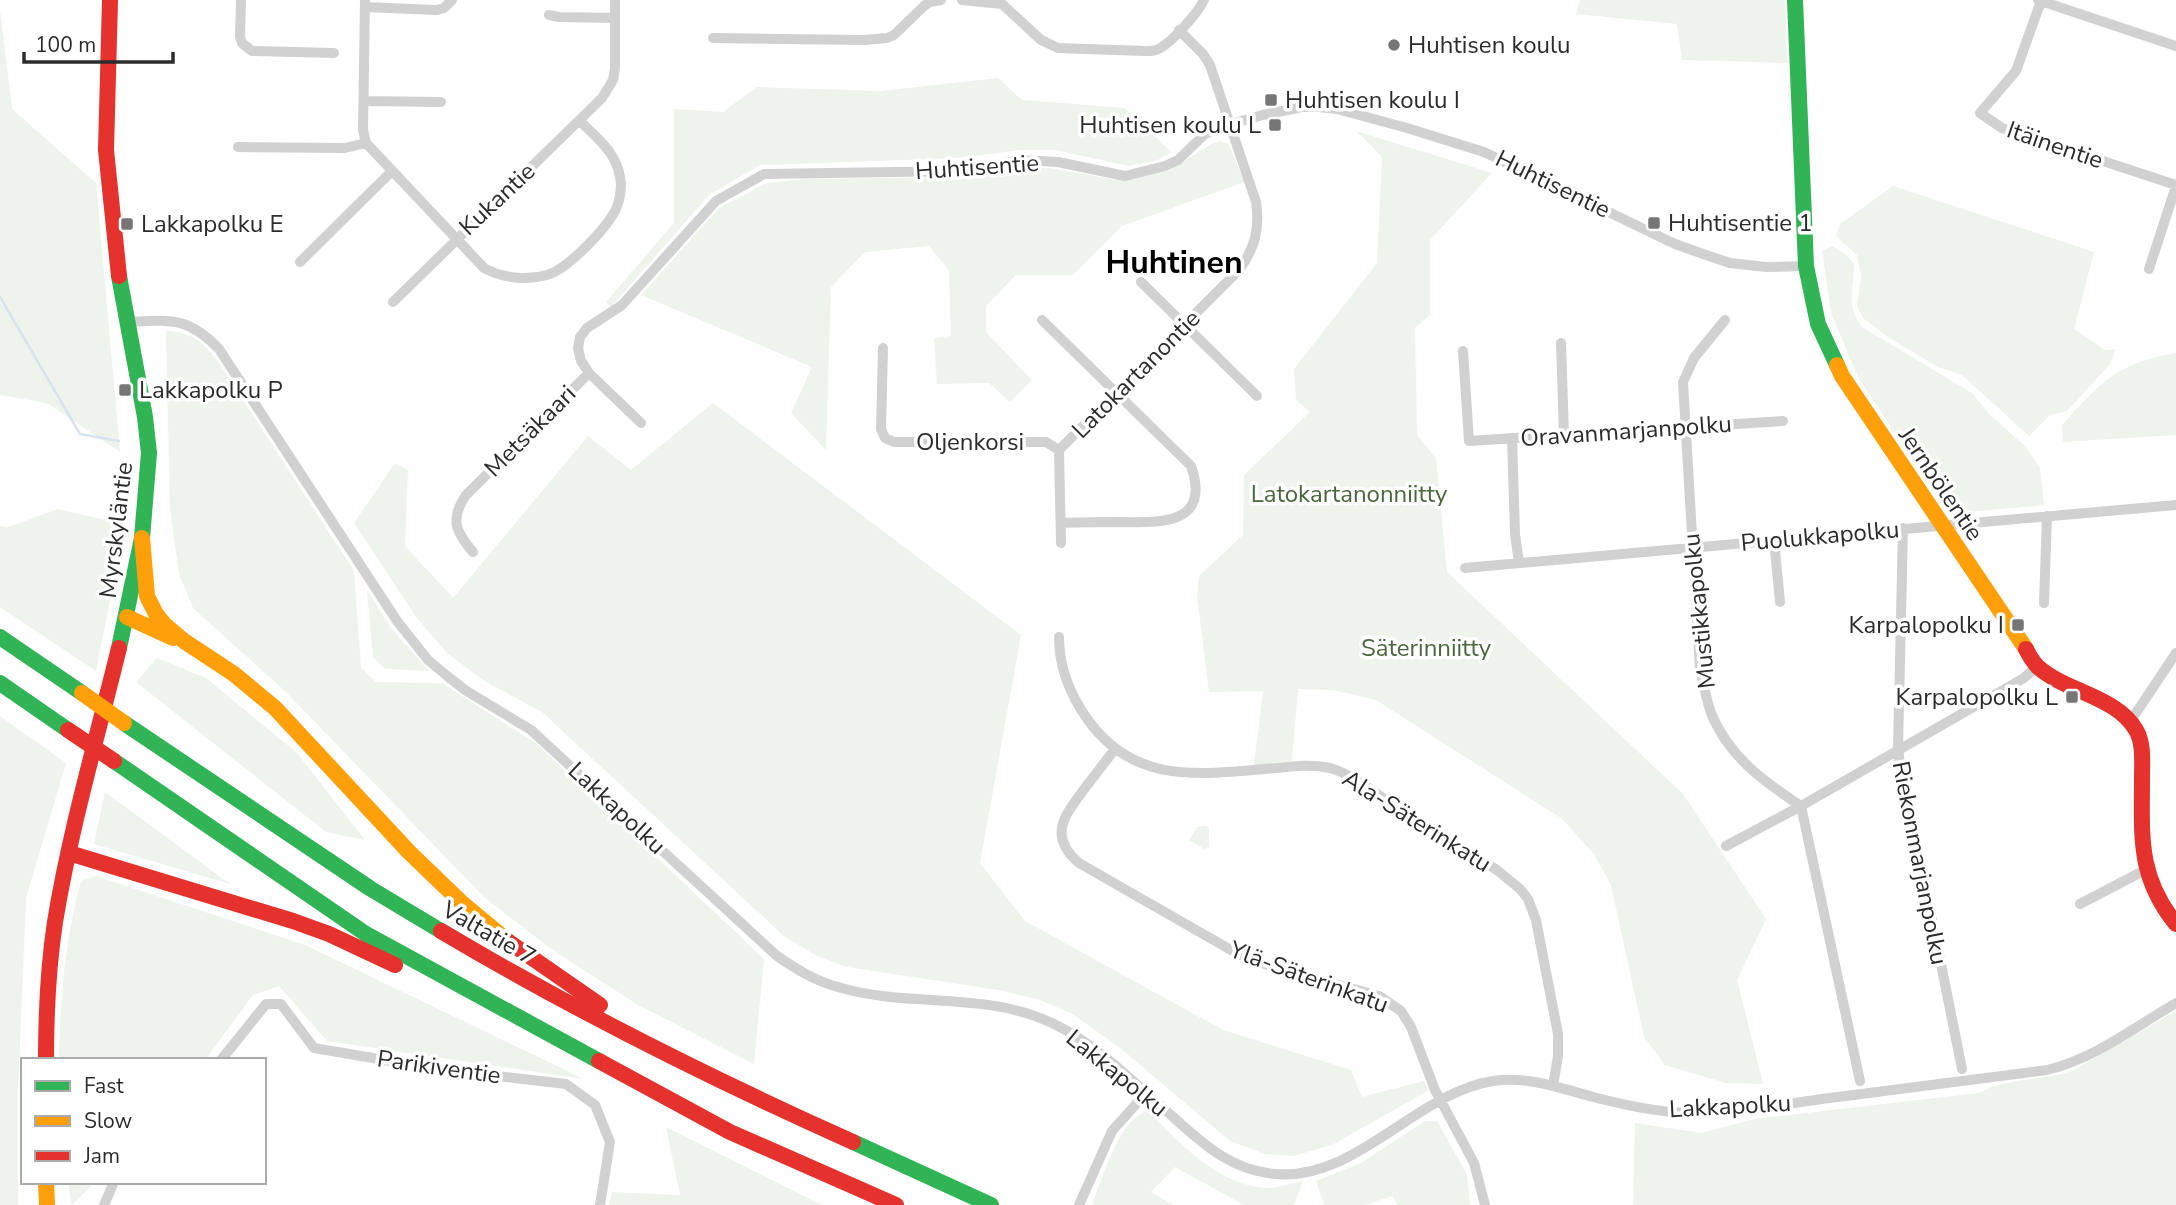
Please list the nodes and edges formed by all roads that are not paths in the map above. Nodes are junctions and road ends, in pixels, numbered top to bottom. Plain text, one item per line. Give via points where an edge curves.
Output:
1 (110, 0) edge
2 (241, 0) edge
3 (452, 0) edge
4 (615, 0) edge
5 (962, 0) edge
6 (1204, 0) edge
7 (1795, 0) edge
8 (933, 1) edge
9 (2040, 1) edge
10 (365, 4) edge
11 (550, 15) dead end
12 (615, 18) junction
13 (1179, 30) junction
14 (713, 38) dead end
15 (2176, 46) edge
16 (334, 53) dead end
17 (364, 101) junction
18 (441, 102) dead end
19 (580, 121) junction
20 (1230, 124) junction
21 (366, 144) junction
22 (238, 147) dead end
23 (391, 172) junction
24 (2176, 186) edge
25 (457, 240) junction
26 (300, 262) dead end
27 (1806, 266) junction
28 (2149, 269) dead end
29 (1141, 282) dead end
30 (393, 302) dead end
31 (1042, 320) dead end
32 (1725, 320) dead end
33 (126, 322) junction
34 (1185, 326) junction
35 (1561, 343) dead end
36 (883, 348) dead end
37 (1463, 351) dead end
38 (589, 373) junction
39 (1118, 392) junction
40 (1257, 396) dead end
41 (1783, 421) dead end
42 (641, 423) dead end
43 (1685, 427) junction
44 (1564, 435) junction
45 (1512, 438) junction
46 (1059, 450) junction
47 (2176, 505) edge
48 (2047, 516) junction
49 (1061, 523) junction
50 (1942, 525) junction
51 (1903, 528) junction
52 (142, 538) junction
53 (1774, 540) junction
54 (1061, 543) dead end
55 (1692, 548) junction
56 (473, 552) dead end
57 (1519, 563) junction
58 (1465, 568) dead end
59 (1780, 602) dead end
60 (2044, 603) dead end
61 (127, 617) junction
62 (0, 637) edge
63 (1059, 637) dead end
64 (191, 646) junction
65 (2176, 653) edge
66 (2037, 666) junction
67 (0, 683) edge
68 (2130, 722) junction
69 (1115, 749) junction
70 (1898, 749) junction
71 (1801, 806) junction
72 (1726, 846) dead end
73 (69, 853) junction
74 (2145, 870) junction
75 (2080, 904) dead end
76 (2176, 924) edge
77 (2176, 1003) edge
78 (533, 1026) junction
79 (46, 1058) edge
80 (223, 1058) edge
81 (1962, 1069) dead end
82 (1860, 1081) dead end
83 (1553, 1086) junction
84 (1146, 1093) junction
85 (755, 1098) junction
86 (1441, 1101) junction
87 (47, 1184) edge
88 (113, 1184) edge
89 (1080, 1203) edge
90 (47, 1205) edge
91 (104, 1205) edge
92 (600, 1205) edge
93 (896, 1205) edge
94 (992, 1205) edge
95 (1485, 1205) edge

1 - 33 main road, Myrskyläntie via 106,150
2 - 16 street via 240,37 252,51
3 - 10 street via 437,10
4 - 12 street, Kukantie
5 - 13 street via 1002,4 1041,40 1058,48 1156,50
6 - 13 street
7 - 27 main road, Jernbölentie
8 - 14 street via 887,38
9 - 15 street
9 - 24 street, Itäinentie via 2015,71 1980,113 2002,128
10 - 17 street
11 - 12 street
12 - 19 street, Kukantie via 613,80
13 - 20 street, Latokartanontie via 1210,65
17 - 18 street
17 - 21 street
19 - 25 street, Kukantie
19 - 25 street via 615,159 620,180 616,208 585,247 549,275 508,277 484,268
20 - 27 street, Huhtisentie via 1302,107 1337,109 1484,152 1709,256 1766,267
20 - 34 street, Latokartanontie via 1256,202 1257,238 1239,270
20 - 38 street, Huhtisentie via 1205,134 1178,160 1125,176 1022,159 962,171 764,173 716,201 622,305 583,331 578,348
21 - 22 street via 345,148
21 - 23 street, Kukantie
23 - 25 street, Kukantie
23 - 26 street
24 - 28 street
25 - 30 street
27 - 50 main road, Jernbölentie via 1818,324 1842,376
29 - 34 street
31 - 39 street
32 - 43 street, Mustikkapolku via 1686,372
33 - 52 main road, Myrskyläntie via 149,453
33 - 84 street, Lakkapolku via 184,323 203,333 219,349 397,621 428,660 465,690 531,730 777,956 817,980 847,990 1002,1007 1034,1015 1085,1043
34 - 39 street, Latokartanontie
34 - 40 street
35 - 44 street
36 - 46 street, Oljenkorsi via 881,429 885,438 894,442 1046,442
37 - 45 street, Oravanmarjanpolku via 1469,441
38 - 42 street, Metsäkaari
38 - 56 street, Metsäkaari via 458,507 457,529
39 - 46 street, Latokartanontie
39 - 49 street via 1191,466 1195,498 1180,516 1164,523
41 - 43 street, Oravanmarjanpolku
43 - 44 street, Oravanmarjanpolku
43 - 55 street, Mustikkapolku
44 - 45 street, Oravanmarjanpolku
45 - 57 street
46 - 49 street, Latokartanontie
47 - 48 street, Puolukkapolku
48 - 50 street, Puolukkapolku
48 - 60 street
49 - 54 street, Latokartanontie
50 - 51 street, Puolukkapolku
50 - 66 main road, Jernbölentie
51 - 53 street, Puolukkapolku
51 - 70 street, Riekonmarjanpolku
52 - 61 main road, Myrskyläntie
52 - 64 main road via 150,602 162,622
53 - 55 street, Puolukkapolku
53 - 59 street
55 - 57 street, Puolukkapolku
55 - 71 street, Mustikkapolku via 1700,670 1711,712 1731,749 1758,777
57 - 58 street, Puolukkapolku
61 - 64 main road
61 - 73 main road, Myrskyläntie
62 - 85 main road, Valtatie 7, bridge via 371,889 508,971
63 - 69 street, Ala-Säterinkatu via 1062,670 1074,698
64 - 85 main road via 281,714 430,872 490,927 576,990
65 - 68 street
66 - 68 main road, Jernbölentie
66 - 70 street via 2024,678
67 - 78 main road, bridge via 366,934
68 - 74 main road via 2137,731 2141,753
69 - 83 street, Ala-Säterinkatu via 1146,765 1179,774 1303,766 1335,770 1511,881 1528,899 1536,920 1558,1034
69 - 86 street, Ylä-Säterinkatu via 1064,818 1062,835 1072,857 1238,954 1390,1002 1408,1019
70 - 71 street
70 - 81 street, Riekonmarjanpolku
71 - 72 street
71 - 82 street
73 - 78 main road via 329,934
73 - 79 main road, Myrskyläntie via 55,923
74 - 75 street
74 - 76 main road via 2163,911
77 - 83 street, Lakkapolku via 2088,1055 2047,1070 1760,1108 1671,1112
78 - 93 main road via 730,1132
80 - 92 street, Parikiventie via 266,1004 281,1004 314,1048 566,1084 595,1105 610,1142
83 - 86 street, Lakkapolku via 1519,1079 1496,1081
84 - 86 street, Lakkapolku via 1209,1149 1242,1167 1277,1174 1334,1163
84 - 89 street via 1112,1131
85 - 94 main road, Valtatie 7
86 - 95 street, Ylä-Säterinkatu via 1474,1163
87 - 90 main road
88 - 91 street

